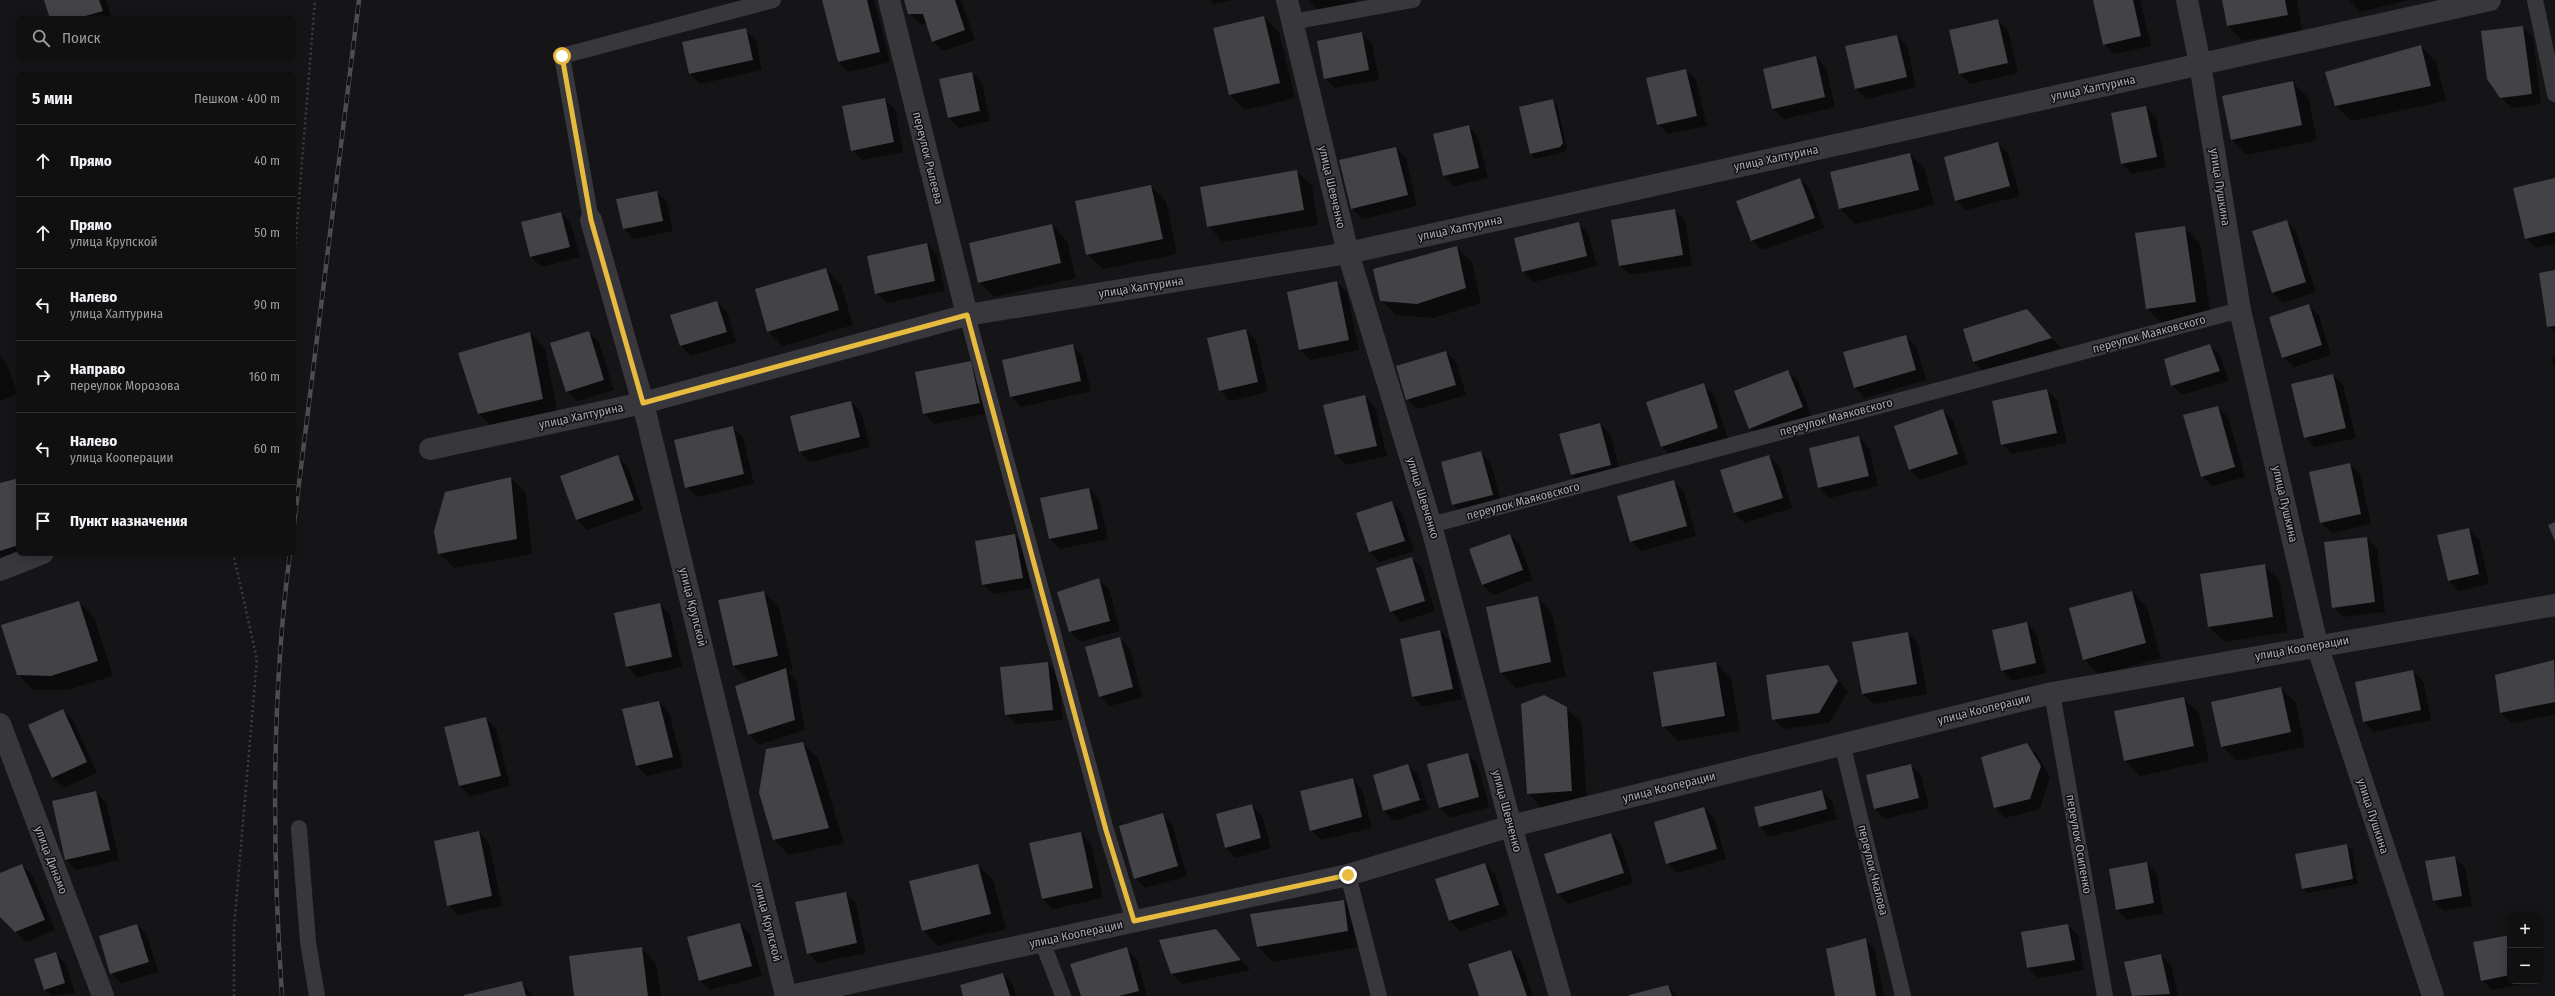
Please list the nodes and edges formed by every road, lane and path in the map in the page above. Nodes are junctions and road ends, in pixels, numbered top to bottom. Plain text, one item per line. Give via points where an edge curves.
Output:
1 (315, 0) edge
2 (773, 0) edge
3 (889, 0) edge
4 (1287, 0) edge
5 (1413, 0) edge
6 (2187, 0) edge
7 (2490, 0) edge
8 (2535, 0) edge
9 (1292, 22) junction
10 (2200, 64) junction
11 (2555, 94) edge
12 (591, 220) joint
13 (296, 237) edge
14 (1348, 253) junction
15 (2240, 310) junction
16 (967, 315) junction
17 (643, 403) junction
18 (430, 449) dead end
19 (1432, 525) junction
20 (36, 556) edge
21 (234, 556) edge
22 (0, 570) edge
23 (2555, 605) edge
24 (2317, 645) junction
25 (2052, 693) junction
26 (0, 724) edge
27 (1842, 743) junction
28 (1511, 826) junction
29 (299, 828) dead end
30 (1348, 875) junction
31 (1134, 921) junction
32 (1042, 941) junction
33 (103, 996) edge
34 (234, 996) edge
35 (317, 996) edge
36 (786, 996) edge
37 (790, 996) edge
38 (1063, 996) edge
39 (1379, 996) edge
40 (1560, 996) edge
41 (1903, 996) edge
42 (2106, 996) edge
43 (2433, 996) edge

1 - 13 path
2 - 12 lane via 562,56
3 - 16 street, переулок Рылеева
4 - 9 street, улица Шевченко
5 - 9 lane
6 - 10 street, улица Пушкина
7 - 10 street, улица Халтурина
8 - 11 lane
9 - 14 street, улица Шевченко
10 - 14 street, улица Халтурина
10 - 15 street, улица Пушкина
12 - 17 street, улица Крупской
14 - 16 street, улица Халтурина
14 - 19 street, улица Шевченко
15 - 19 lane, переулок Маяковского
15 - 24 street, улица Пушкина
16 - 17 street, улица Халтурина
16 - 31 lane via 1106,830
17 - 18 street, улица Халтурина
17 - 36 street, улица Крупской
19 - 28 street, улица Шевченко
20 - 22 street
21 - 34 path via 257,659 234,927
23 - 24 street, улица Кооперации
24 - 25 street, улица Кооперации
24 - 43 street, улица Пушкина
25 - 27 street, улица Кооперации
25 - 42 lane, переулок Осипенко
26 - 33 street, улица Динамо
27 - 28 street, улица Кооперации
27 - 41 lane, переулок Чкалова
28 - 30 street, улица Кооперации
28 - 40 street, улица Шевченко
29 - 35 lane via 308,942
30 - 31 street, улица Кооперации
30 - 39 lane
31 - 32 street, улица Кооперации
32 - 37 street, улица Кооперации
32 - 38 lane

